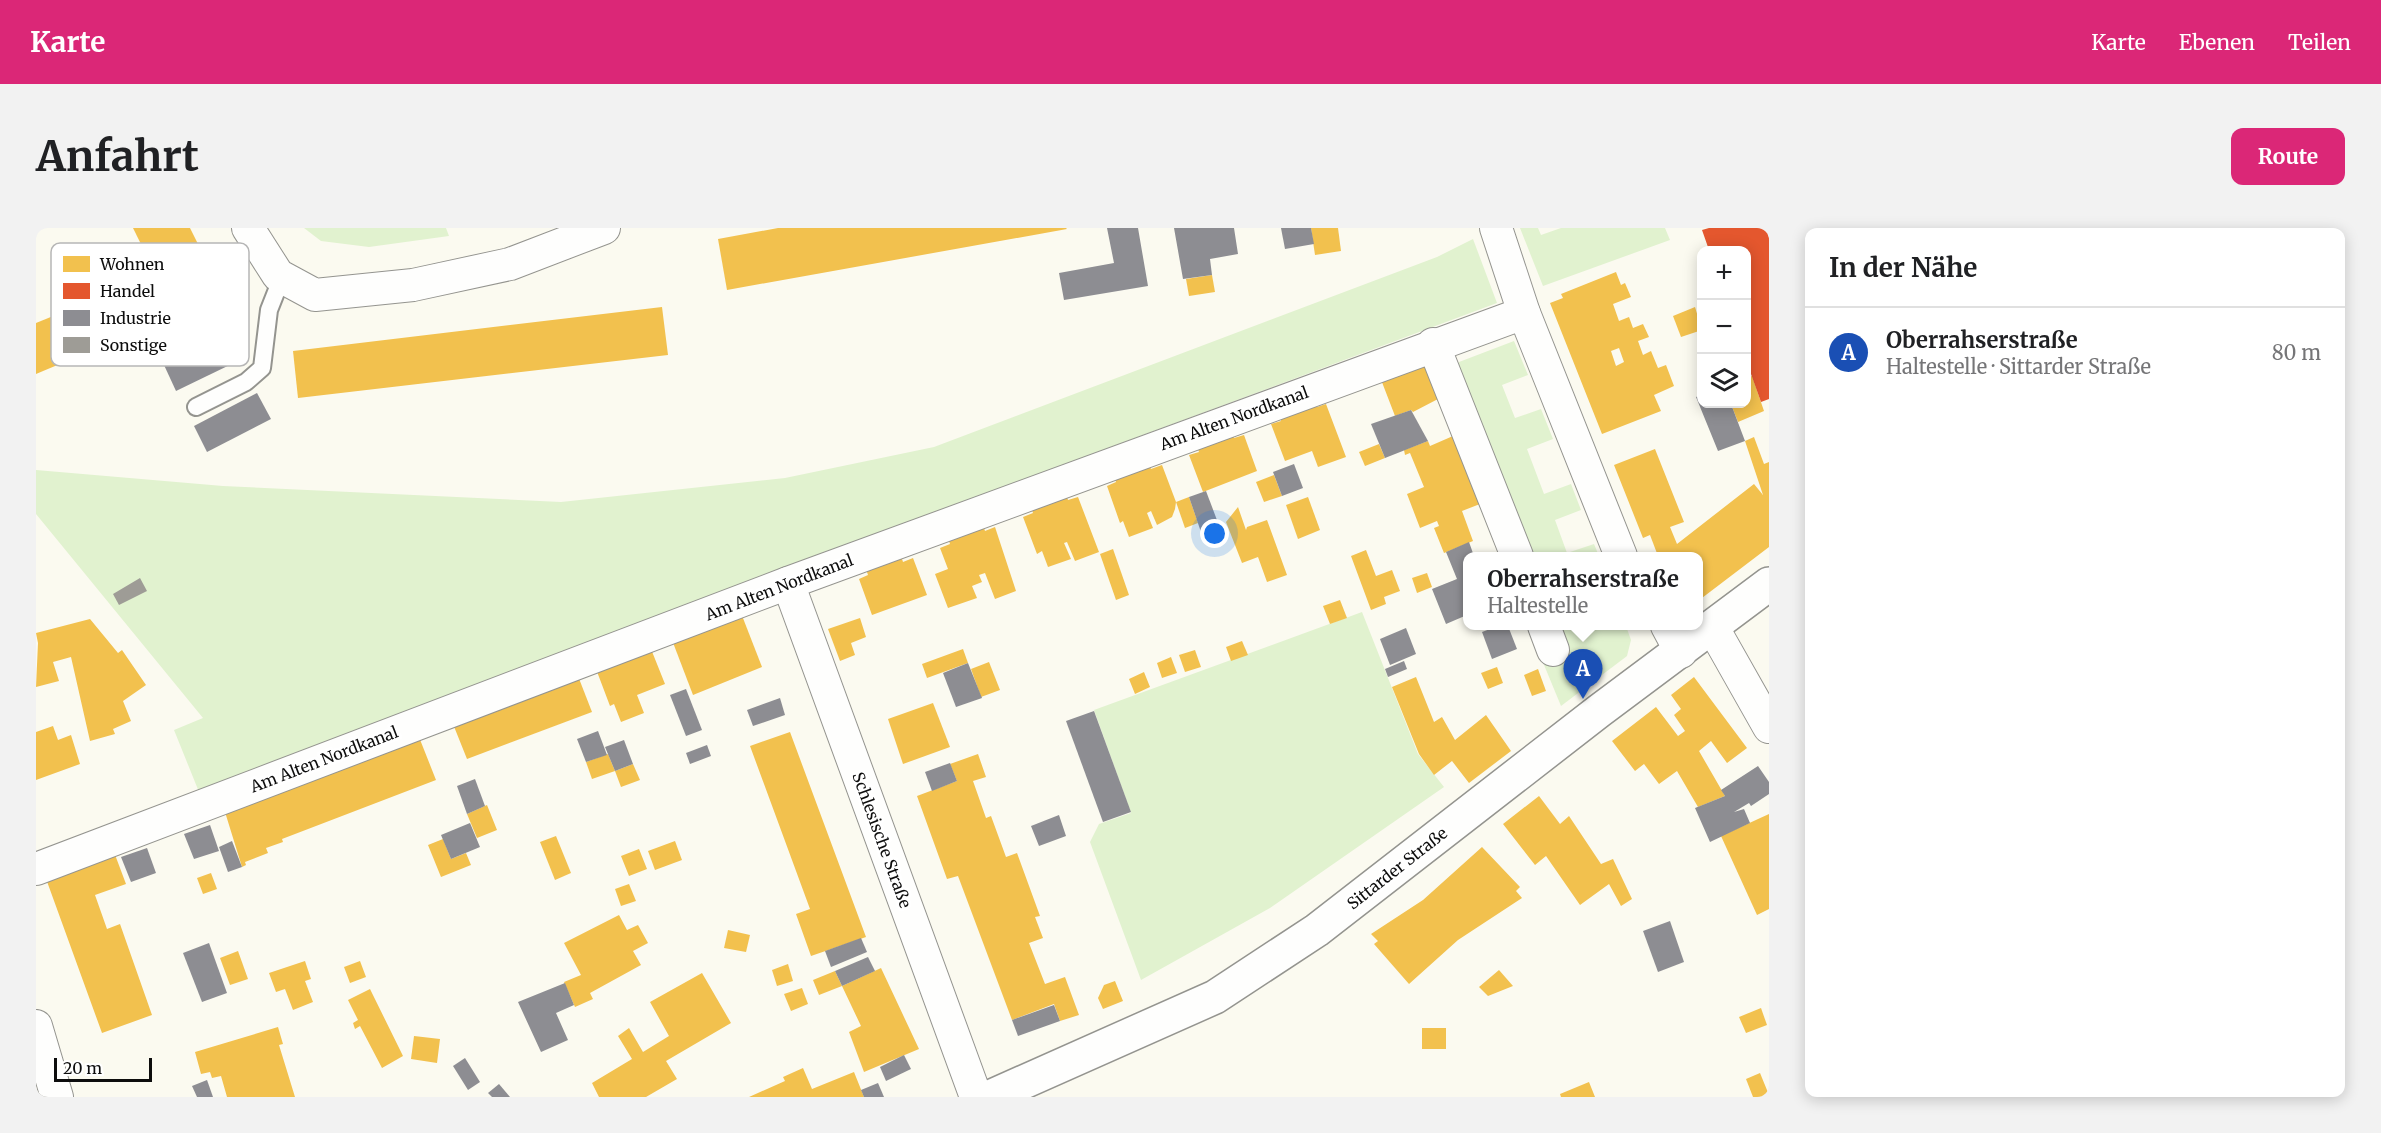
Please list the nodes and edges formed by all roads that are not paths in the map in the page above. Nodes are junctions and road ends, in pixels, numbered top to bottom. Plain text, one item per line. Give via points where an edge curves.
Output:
1 (248, 228) edge
2 (604, 228) edge
3 (1496, 228) edge
4 (282, 277) junction
5 (1524, 313) junction
6 (1433, 344) junction
7 (196, 407) dead end
8 (1514, 552) edge
9 (1619, 552) edge
10 (788, 583) junction
11 (1769, 584) edge
12 (1713, 628) junction
13 (1674, 639) edge
14 (1769, 728) edge
15 (36, 869) edge
16 (36, 1026) edge
17 (57, 1097) edge
18 (976, 1097) edge
19 (990, 1097) edge

1 - 4 street
2 - 4 street via 510,264 413,285 315,295
3 - 5 street
4 - 7 lane via 268,310 262,368 246,382
5 - 6 street, Am Alten Nordkanal
5 - 9 street
6 - 8 street
6 - 10 street, Am Alten Nordkanal
10 - 15 street, Am Alten Nordkanal
10 - 18 street, Schlesische Straße
11 - 12 street, Sittarder Straße
12 - 13 street, Sittarder Straße
12 - 14 street
13 - 19 street, Sittarder Straße via 1599,711 1317,930 1215,997
16 - 17 street

